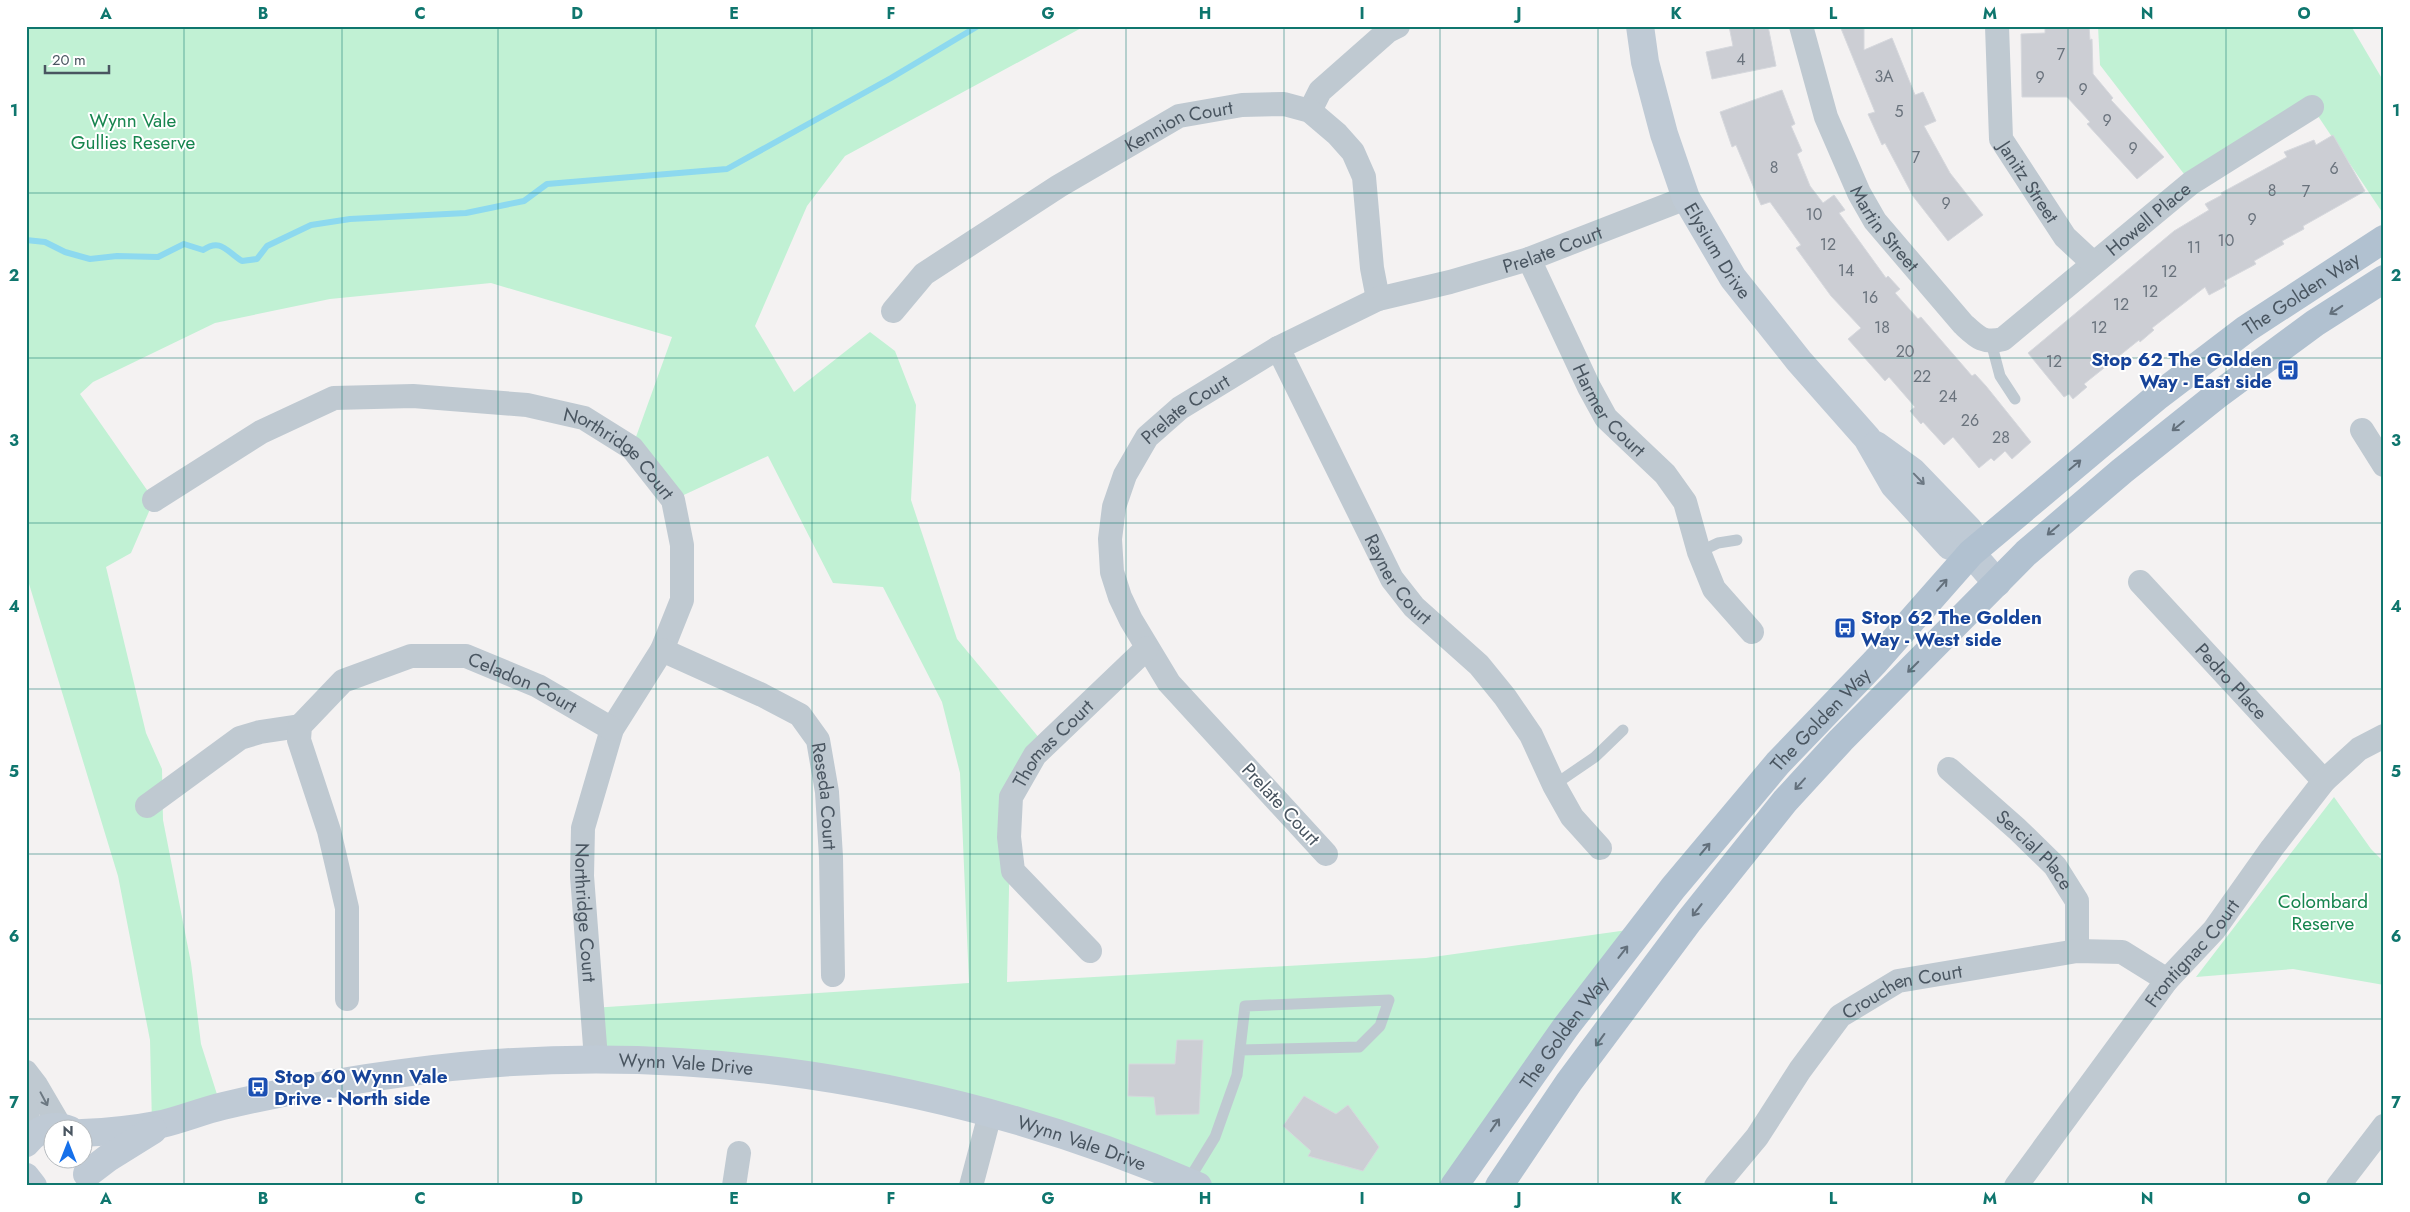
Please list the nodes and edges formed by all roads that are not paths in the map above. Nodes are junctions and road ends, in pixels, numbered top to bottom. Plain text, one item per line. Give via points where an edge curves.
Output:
1 (1398, 26) edge
2 (1640, 26) edge
3 (1800, 26) edge
4 (1998, 26) edge
5 (2312, 107) dead end
6 (1310, 111) junction
7 (1686, 198) junction
8 (2378, 247) edge
9 (1529, 259) junction
10 (2093, 263) junction
11 (2381, 282) edge
12 (1378, 299) junction
13 (893, 311) dead end
14 (1991, 342) junction
15 (1278, 348) junction
16 (2015, 399) dead end
17 (2362, 430) dead end
18 (2384, 464) edge
19 (154, 500) dead end
20 (1737, 540) dead end
21 (1699, 552) junction
22 (1971, 553) junction
23 (2140, 582) dead end
24 (1997, 583) junction
25 (1752, 632) dead end
26 (1148, 648) junction
27 (662, 650) junction
28 (300, 726) junction
29 (612, 729) junction
30 (1623, 730) dead end
31 (2384, 736) edge
32 (1949, 769) dead end
33 (2324, 781) junction
34 (1554, 785) junction
35 (147, 806) dead end
36 (1600, 848) dead end
37 (1326, 854) dead end
38 (2077, 950) junction
39 (1090, 951) dead end
40 (833, 974) dead end
41 (2167, 980) junction
42 (347, 999) dead end
43 (1240, 1050) junction
44 (596, 1059) junction
45 (26, 1072) edge
46 (26, 1106) edge
47 (990, 1114) junction
48 (64, 1120) edge
49 (163, 1124) junction
50 (2384, 1126) edge
51 (42, 1130) edge
52 (92, 1132) edge
53 (29, 1140) edge
54 (739, 1153) dead end
55 (26, 1178) edge
56 (83, 1181) edge
57 (1193, 1184) edge
58 (33, 1186) edge
59 (734, 1186) edge
60 (971, 1186) edge
61 (1454, 1186) edge
62 (1499, 1186) edge
63 (1716, 1186) edge
64 (2016, 1186) edge
65 (2338, 1186) edge

1 - 6 street via 1388,31 1320,91
2 - 7 main road, Elysium Drive via 1645,62 1664,134
3 - 14 street, Martin Street via 1826,117 1859,194 1875,221 1963,324 1978,338
4 - 10 street, Janitz Street via 2001,139 2065,237
5 - 10 street, Howell Place via 2208,170
6 - 12 street, Kennion Court via 1352,152 1364,177
6 - 13 street, Kennion Court via 1284,104 1242,105 1179,116 1059,186 924,274
7 - 9 street, Prelate Court
7 - 22 main road, Elysium Drive via 1733,278 1799,361 1867,438 1912,471 1969,530
22 -> 8 main road, The Golden Way via 2158,396 2246,329
9 - 12 street, Prelate Court
9 - 21 street, Harmer Court via 1606,418 1664,474 1685,502
10 - 14 street, Howell Place via 2003,339
11 -> 24 main road, The Golden Way via 2315,323 2216,396 2122,471 2026,553
12 - 15 street, Prelate Court
14 - 16 lane via 2000,376
15 - 26 street, Prelate Court via 1180,408 1147,437 1125,475 1114,507 1110,539 1112,572 1120,597
15 - 34 street, Rayner Court via 1392,579 1414,607 1479,665 1506,697 1531,735
17 - 18 street
19 - 27 street, Northridge Court via 261,432 334,398 413,396 527,405 584,418 632,448 673,500 682,545 682,600
20 - 21 lane via 1718,543
21 - 25 street, Harmer Court via 1714,589
22 - 24 main road
61 -> 22 main road, The Golden Way via 1565,1028 1673,888 1778,763
23 - 33 street, Pedro Place
24 -> 62 main road, The Golden Way via 1785,801 1622,1008
26 - 37 street, Prelate Court via 1169,683
26 - 39 street, Thomas Court via 1035,755 1011,797 1008,837 1013,872
27 - 29 street, Northridge Court
27 - 40 street, Reseda Court via 800,715 818,740 827,792
28 - 29 street, Celadon Court via 343,682 411,656 466,656 538,686
28 - 35 street via 240,738
28 - 42 street via 300,740 329,831 347,908
29 - 44 street, Northridge Court via 583,828 582,876
30 - 34 lane via 1595,757
31 - 33 street, Frontignac Court via 2359,748
32 - 38 street, Sercial Place via 2055,866 2077,901
33 - 41 street, Frontignac Court via 2214,930
34 - 36 street, Rayner Court via 1572,817
38 - 41 street, Crouchen Court via 2122,952
38 - 63 street, Crouchen Court via 1898,980 1840,1016 1800,1070 1758,1137
41 - 64 street, Frontignac Court
43 - 43 lane via 1245,1006 1389,1000 1380,1026 1359,1047
43 - 57 lane via 1237,1075 1215,1137
44 - 47 main road, Wynn Vale Drive via 749,1068 818,1076 896,1090
44 - 49 main road, Wynn Vale Drive via 497,1063 347,1081 221,1107
45 -> 48 street
46 - 53 street
47 - 57 main road, Wynn Vale Drive via 1106,1149
47 - 60 street
49 - 52 main road, Wynn Vale Drive
49 - 56 main road, Wynn Vale Drive via 108,1158
50 - 65 street
51 - 53 main road, Wynn Vale Drive
54 - 59 street
55 - 58 main road

